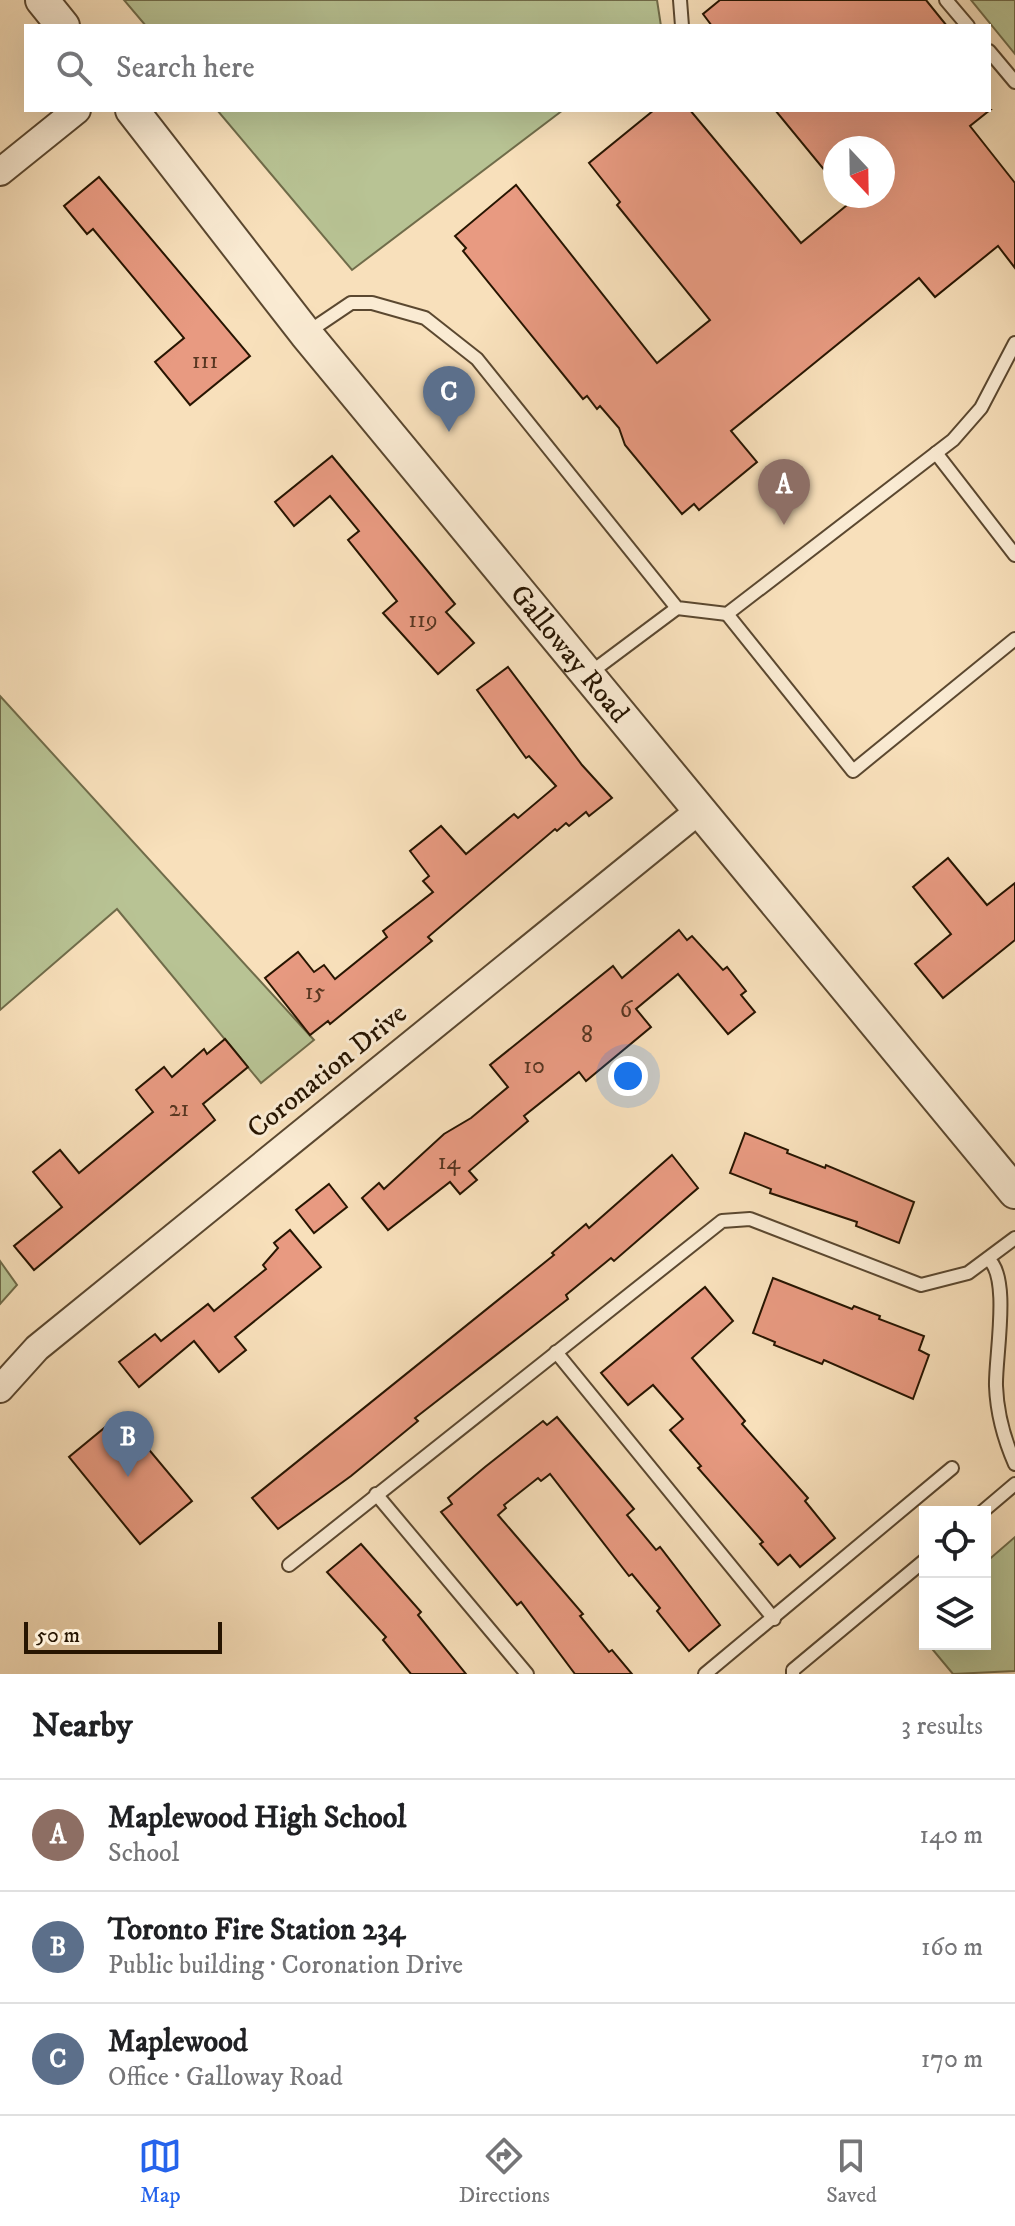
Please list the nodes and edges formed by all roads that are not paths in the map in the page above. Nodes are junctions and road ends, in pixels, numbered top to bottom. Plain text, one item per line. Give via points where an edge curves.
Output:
1 (42, 0) edge
2 (680, 0) edge
3 (946, 0) edge
4 (61, 24) edge
5 (682, 24) edge
6 (966, 24) edge
7 (991, 53) edge
8 (1015, 82) edge
9 (75, 112) edge
10 (134, 112) edge
11 (0, 172) edge
12 (306, 334) junction
13 (1015, 343) edge
14 (936, 453) junction
15 (1015, 555) edge
16 (677, 608) junction
17 (727, 614) junction
18 (1015, 639) edge
19 (589, 673) junction
20 (701, 809) junction
21 (1015, 1192) edge
22 (1015, 1238) edge
23 (988, 1259) junction
24 (556, 1352) junction
25 (0, 1389) edge
26 (1015, 1464) edge
27 (952, 1468) dead end
28 (1015, 1484) edge
29 (376, 1494) junction
30 (989, 1506) edge
31 (289, 1565) dead end
32 (919, 1565) edge
33 (774, 1619) junction
34 (527, 1674) edge
35 (705, 1674) edge
36 (793, 1674) edge

1 - 4 street
2 - 5 lane
3 - 6 lane
7 - 8 lane
9 - 11 street
10 - 12 street, Galloway Road
12 - 16 lane via 351,303 372,303 425,318 477,359
12 - 19 street, Galloway Road
13 - 14 lane via 981,408
14 - 15 lane
14 - 17 lane
16 - 17 lane
16 - 19 lane
17 - 18 lane via 853,771
19 - 20 street, Galloway Road
20 - 21 street, Galloway Road
20 - 25 street, Coronation Drive via 37,1348
22 - 23 lane
23 - 24 lane via 956,1278 921,1285 753,1220 728,1219
23 - 26 lane via 995,1267 1000,1295 996,1386 1004,1438
24 - 29 lane
24 - 33 lane
27 - 33 lane
28 - 30 lane
29 - 31 lane
29 - 34 lane
32 - 36 lane
33 - 35 lane

